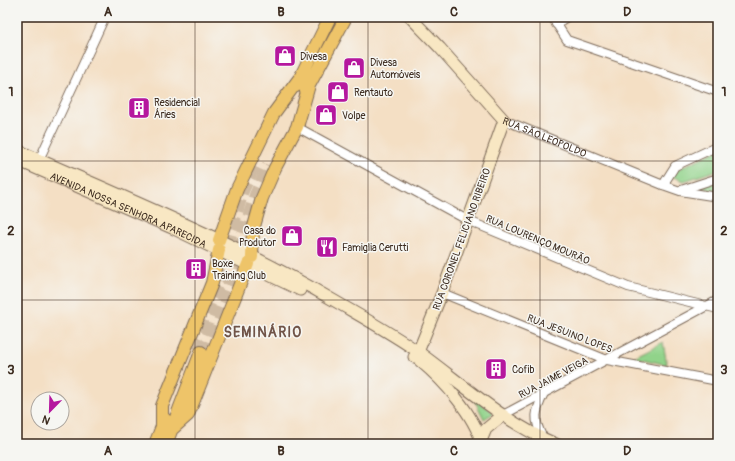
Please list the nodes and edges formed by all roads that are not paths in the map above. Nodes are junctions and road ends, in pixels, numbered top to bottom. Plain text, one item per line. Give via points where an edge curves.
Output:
1 (330, 17) edge
2 (346, 17) edge
3 (410, 17) edge
4 (567, 17) edge
5 (554, 20) edge
6 (103, 21) dead end
7 (304, 82) junction
8 (718, 92) edge
9 (504, 120) junction
10 (297, 127) junction
11 (718, 146) edge
12 (17, 150) edge
13 (17, 160) edge
14 (39, 160) junction
15 (263, 163) tunnel mouth
16 (718, 178) edge
17 (663, 185) junction
18 (680, 191) junction
19 (718, 197) edge
20 (469, 221) junction
21 (219, 245) junction
22 (250, 260) junction
23 (442, 293) junction
24 (718, 300) edge
25 (706, 306) junction
26 (718, 309) edge
27 (197, 350) tunnel mouth
28 (416, 354) junction
29 (607, 360) junction
30 (718, 381) edge
31 (544, 393) junction
32 (503, 415) junction
33 (167, 429) junction
34 (543, 438) junction
35 (482, 443) edge
36 (155, 444) edge
37 (166, 444) edge
38 (556, 444) edge

1 - 7 main road
2 - 7 main road
3 - 9 main road, RUA SÃO LEOPOLDO
4 - 5 street
5 - 8 street via 567,40
6 - 14 street
7 - 10 main road
7 - 15 main road
7 - 21 main road via 274,113 237,189
9 - 17 street, RUA SÃO LEOPOLDO
9 - 20 main road, RUA CORONEL FELICIANO RIBEIRO
10 - 20 street, RUA LOURENÇO MOURÃO
10 - 22 main road via 274,168 262,198 253,230
11 - 17 street via 675,166
12 - 14 main road, AVENIDA NOSSA SENHORA APARECIDA
13 - 21 main road, AVENIDA NOSSA SENHORA APARECIDA
14 - 21 main road, AVENIDA NOSSA SENHORA APARECIDA
16 - 18 street
17 - 18 street, RUA SÃO LEOPOLDO
18 - 19 street, RUA SÃO LEOPOLDO
20 - 23 main road, RUA CORONEL FELICIANO RIBEIRO
20 - 25 street, RUA LOURENÇO MOURÃO via 628,287
21 - 22 main road, AVENIDA NOSSA SENHORA APARECIDA
21 - 33 main road via 212,283 162,406
22 - 28 main road, AVENIDA NOSSA SENHORA APARECIDA via 332,299
22 - 33 main road via 188,415
23 - 28 main road, RUA CORONEL FELICIANO RIBEIRO
23 - 29 street, RUA JESUINO LOPES
24 - 25 street, RUA JAIME VEIGA
25 - 26 street, RUA LOURENÇO MOURÃO
25 - 29 street, RUA JAIME VEIGA
27 - 33 main road
28 - 32 main road
28 - 35 main road, AVENIDA NOSSA SENHORA APARECIDA via 453,395 467,414
29 - 30 street, RUA JESUINO LOPES
29 - 31 street, RUA JAIME VEIGA
31 - 32 street, RUA JAIME VEIGA
31 - 34 street via 535,417
32 - 34 main road
32 - 35 main road via 486,429
33 - 36 main road
33 - 37 main road
34 - 38 main road

